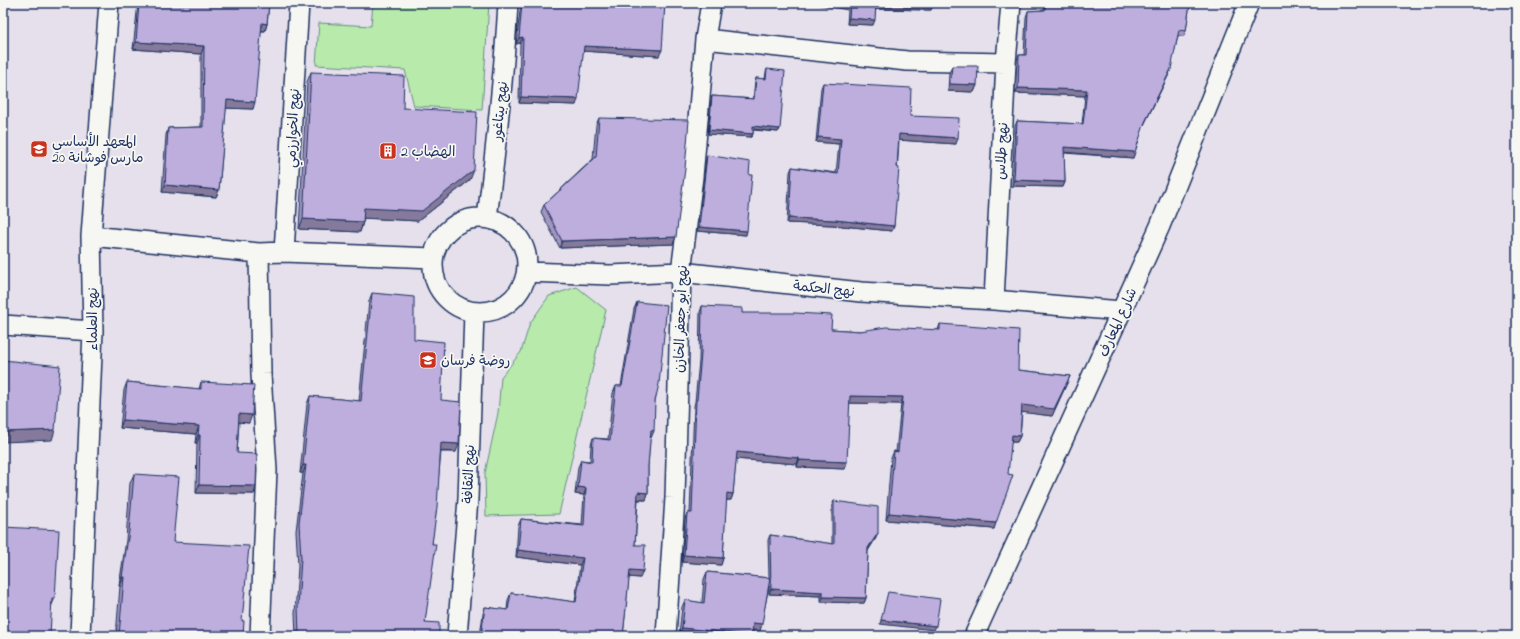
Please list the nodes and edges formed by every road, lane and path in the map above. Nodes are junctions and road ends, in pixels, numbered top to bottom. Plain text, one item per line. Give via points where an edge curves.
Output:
1 (109, 3) edge
2 (299, 3) edge
3 (508, 3) edge
4 (711, 3) edge
5 (1012, 3) edge
6 (1249, 3) edge
7 (706, 40) junction
8 (1006, 63) junction
9 (487, 218) junction
10 (91, 236) junction
11 (284, 252) junction
12 (259, 253) junction
13 (433, 258) junction
14 (527, 272) junction
15 (681, 272) junction
16 (994, 300) junction
17 (1121, 311) junction
18 (474, 312) junction
19 (3, 325) edge
20 (93, 331) junction
21 (80, 636) edge
22 (260, 636) edge
23 (457, 636) edge
24 (666, 636) edge
25 (974, 636) edge

1 - 10 street, نهج العلماء
2 - 11 street, نهج الخوارزمي
3 - 9 street, نهج بيتاغور
4 - 7 street, نهج أبو جعفر الخازن
5 - 8 street, نهج طلاس
6 - 17 street, شارع المعارف via 1160,226
7 - 8 street via 907,61
7 - 15 street, نهج أبو جعفر الخازن
8 - 16 street, نهج طلاس
9 - 13 street via 469,219 452,227 440,241
9 - 14 street via 504,224 518,237 526,253
10 - 12 street
10 - 20 street, نهج العلماء
11 - 12 street
11 - 13 street
12 - 22 street via 261,374 267,470
13 - 18 street via 434,277 442,294 456,306
14 - 15 street, نهج الحكمة via 610,275
14 - 18 street via 521,289 509,303 492,311
15 - 16 street, نهج الحكمة via 861,292
15 - 24 street, نهج أبو جعفر الخازن via 675,498
16 - 17 street, نهج الحكمة
17 - 25 street, شارع المعارف
18 - 23 street, نهج الثقافة via 468,499
19 - 20 street
20 - 21 street, نهج العلماء

